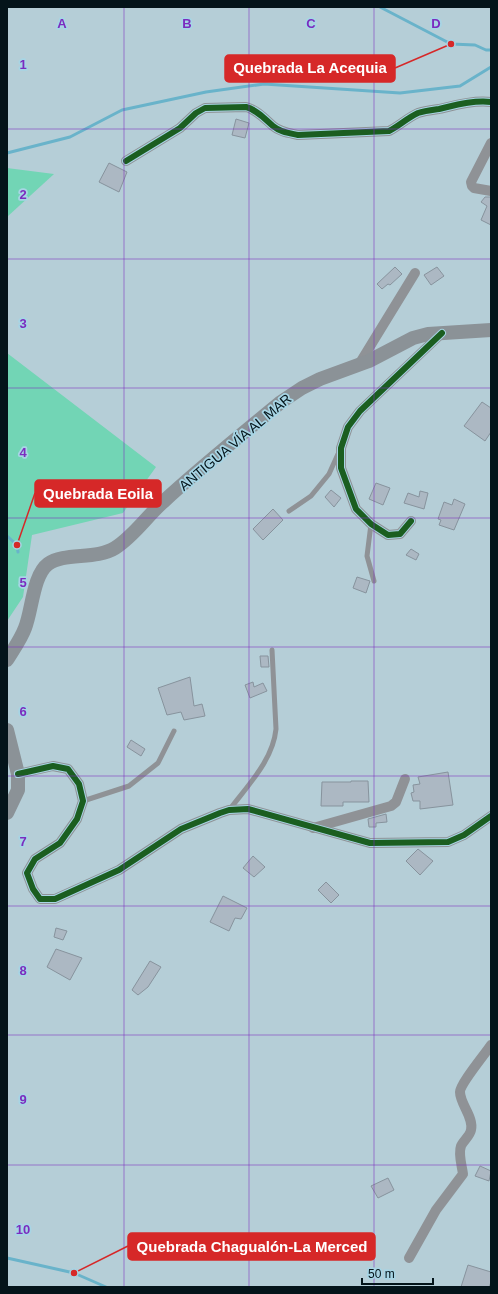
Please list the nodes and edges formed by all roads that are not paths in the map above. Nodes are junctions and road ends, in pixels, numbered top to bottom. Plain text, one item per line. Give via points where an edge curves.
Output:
1 (491, 102) edge
2 (491, 143) edge
3 (126, 161) dead end
4 (491, 191) edge
5 (415, 273) dead end
6 (491, 330) edge
7 (442, 333) junction
8 (358, 366) junction
9 (341, 448) junction
10 (289, 511) dead end
11 (410, 521) dead end
12 (371, 524) junction
13 (374, 581) dead end
14 (272, 650) dead end
15 (7, 660) edge
16 (7, 730) edge
17 (174, 731) dead end
18 (18, 774) junction
19 (405, 779) dead end
20 (12, 794) edge
21 (83, 801) junction
22 (229, 810) junction
23 (7, 813) edge
24 (491, 816) edge
25 (313, 828) junction
26 (491, 1045) edge
27 (409, 1258) dead end

1 - 3 street via 471,102 420,112 389,131 298,135 284,132 251,108 205,108 180,128
2 - 4 street via 472,186
5 - 8 street
6 - 7 main road, ANTIGUA VÍA AL MAR
7 - 8 main road, ANTIGUA VÍA AL MAR via 413,338
7 - 9 street via 360,411 348,427
8 - 15 main road, ANTIGUA VÍA AL MAR via 320,379 281,402 162,503 115,548 92,556 60,559 48,564 41,573 25,630
9 - 10 lane via 329,474 316,490
9 - 12 street via 341,468 356,509
11 - 12 street via 400,534 388,535
12 - 13 lane via 367,556
14 - 22 lane via 275,739 270,755
16 - 18 main road
17 - 21 lane via 158,763 129,786
18 - 20 main road
18 - 21 street via 53,766 68,769 79,784
19 - 25 street via 396,802 391,806
20 - 23 main road
21 - 22 street via 76,819 60,843 35,859 27,873 40,899 54,899 119,870 181,829
22 - 25 street via 248,809
24 - 25 street via 464,835 448,842 370,843
26 - 27 street via 463,1082 460,1090 471,1130 460,1147 463,1174 436,1210

